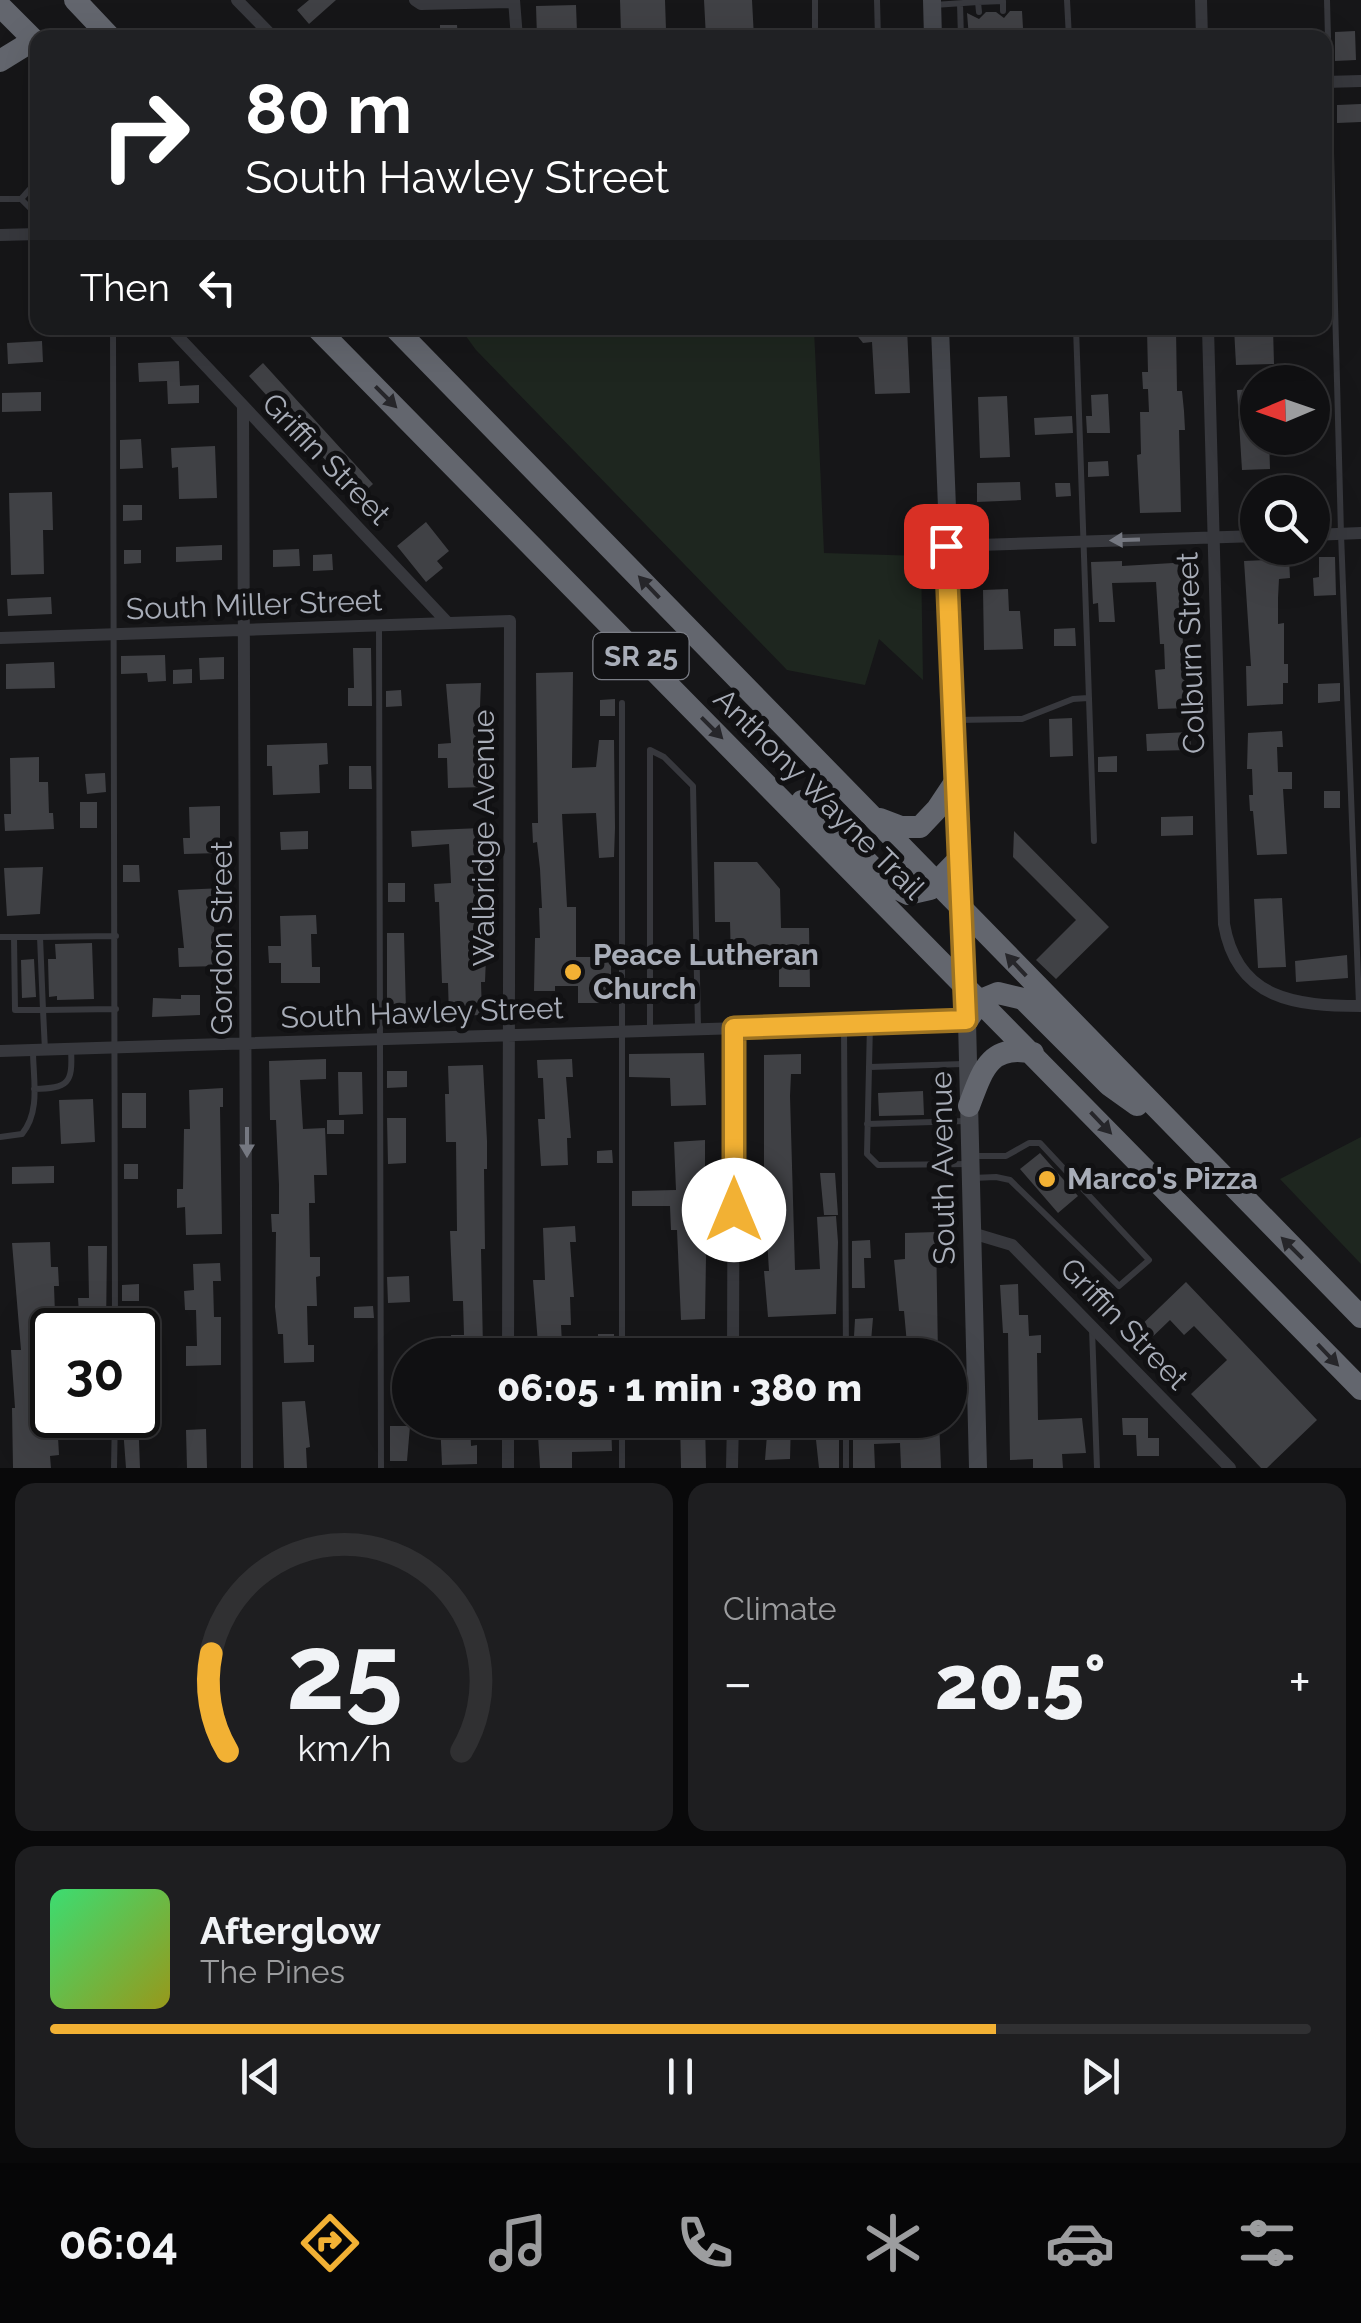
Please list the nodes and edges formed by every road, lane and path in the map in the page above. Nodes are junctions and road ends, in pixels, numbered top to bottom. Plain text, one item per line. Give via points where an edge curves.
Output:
1 (75, 0) edge
2 (237, 0) edge
3 (415, 0) edge
4 (814, 0) edge
5 (877, 0) edge
6 (1068, 0) edge
7 (1201, 0) edge
8 (1327, 0) edge
9 (514, 1) edge
10 (978, 2) junction
11 (932, 3) edge
12 (960, 4) junction
13 (0, 6) edge
14 (978, 12) dead end
15 (1003, 12) dead end
16 (103, 30) edge
17 (266, 30) edge
18 (516, 30) edge
19 (815, 30) edge
20 (878, 30) edge
21 (934, 30) edge
22 (961, 30) edge
23 (1068, 30) edge
24 (1202, 30) edge
25 (1327, 30) edge
26 (30, 36) edge
27 (30, 45) edge
28 (0, 61) edge
29 (1361, 80) edge
30 (1332, 82) edge
31 (30, 189) edge
32 (0, 199) edge
33 (21, 199) junction
34 (30, 208) edge
35 (30, 234) edge
36 (0, 236) edge
37 (1332, 243) edge
38 (112, 335) edge
39 (176, 335) edge
40 (325, 335) edge
41 (402, 335) edge
42 (940, 335) edge
43 (1076, 335) edge
44 (1208, 335) edge
45 (244, 408) junction
46 (1361, 533) edge
47 (1330, 534) edge
48 (1341, 534) junction
49 (1240, 537) edge
50 (1212, 538) junction
51 (1082, 542) junction
52 (946, 546) junction
53 (510, 621) joint
54 (448, 623) junction
55 (379, 626) junction
56 (245, 630) junction
57 (114, 634) junction
58 (0, 638) edge
59 (1088, 698) junction
60 (622, 703) dead end
61 (955, 720) junction
62 (957, 779) junction
63 (775, 792) junction
64 (874, 816) junction
65 (1094, 840) dead end
66 (960, 858) junction
67 (938, 882) junction
68 (961, 906) junction
69 (116, 936) junction
70 (0, 937) edge
71 (14, 937) junction
72 (40, 937) junction
73 (973, 992) junction
74 (1360, 1006) edge
75 (116, 1009) junction
76 (44, 1010) junction
77 (966, 1020) junction
78 (844, 1024) junction
79 (870, 1024) junction
80 (734, 1028) junction
81 (698, 1029) junction
82 (650, 1031) junction
83 (622, 1032) junction
84 (508, 1035) junction
85 (382, 1039) junction
86 (247, 1044) junction
87 (116, 1048) junction
88 (70, 1049) junction
89 (39, 1050) junction
90 (0, 1052) edge
91 (1033, 1053) junction
92 (968, 1064) junction
93 (870, 1067) junction
94 (34, 1090) junction
95 (969, 1114) junction
96 (867, 1124) junction
97 (0, 1137) edge
98 (1185, 1139) junction
99 (970, 1166) junction
100 (972, 1234) junction
101 (115, 1308) edge
102 (1361, 1317) edge
103 (1092, 1327) junction
104 (508, 1338) edge
105 (622, 1338) edge
106 (733, 1338) edge
107 (846, 1338) edge
108 (1361, 1389) edge
109 (115, 1438) edge
110 (508, 1438) edge
111 (622, 1438) edge
112 (732, 1438) edge
113 (846, 1438) edge
114 (114, 1468) edge
115 (247, 1468) edge
116 (382, 1468) edge
117 (508, 1468) edge
118 (622, 1468) edge
119 (732, 1468) edge
120 (846, 1468) edge
121 (978, 1468) edge
122 (1097, 1468) edge
123 (1230, 1468) edge

1 - 16 highway
2 - 17 street
3 - 9 street
4 - 19 lane
5 - 20 lane
6 - 23 lane
7 - 24 street
8 - 25 lane
9 - 18 street
10 - 12 lane
10 - 14 lane
10 - 15 lane via 1002,1
11 - 12 lane
11 - 21 street
12 - 22 lane
13 - 26 highway
27 - 28 highway
29 - 30 street
31 - 33 lane
32 - 33 lane
33 - 34 lane
35 - 36 street
37 - 48 lane
38 - 57 lane
39 - 45 street, Griffin Street
40 -> 63 highway, Anthony Wayne Trail / SR 25
64 -> 41 highway, Anthony Wayne Trail / SR 25
42 - 52 street
43 - 51 lane
44 - 50 street, Colburn Street
45 - 54 street, Griffin Street
45 - 56 street, Gordon Street
46 - 48 street
47 - 48 street
48 - 74 lane
49 - 50 street
50 -> 51 street
50 - 74 street, Colburn Street via 1228,950 1266,991 1297,1004
51 - 52 street
51 - 59 lane
52 - 61 street
53 - 54 street, South Miller Street
53 - 84 street, Walbridge Avenue
54 - 55 street, South Miller Street
55 - 56 street, South Miller Street
55 - 85 lane
56 - 57 street, South Miller Street
56 - 86 street, Gordon Street
57 - 58 street, South Miller Street
57 - 69 lane
59 - 61 lane via 1022,718
59 - 65 lane
60 - 83 lane
61 - 62 street
62 - 64 highway via 920,826 901,827
62 - 66 street
63 - 67 highway via 810,804 890,885 908,894
63 - 73 highway, Anthony Wayne Trail / SR 25
64 - 67 highway, Anthony Wayne Trail / SR 25
66 - 67 highway
66 - 68 street
67 - 68 highway, Anthony Wayne Trail / SR 25
68 - 73 street
98 -> 68 highway, Anthony Wayne Trail / SR 25
69 - 72 lane
69 - 75 lane
70 - 71 lane
71 - 72 lane
71 - 76 lane via 15,1010
72 - 76 lane
73 - 77 highway
73 - 91 highway, Anthony Wayne Trail / SR 25
73 - 98 highway via 1023,999 1109,1085
75 - 76 lane
75 - 87 lane
76 - 89 lane
77 - 79 street, South Hawley Street
77 - 92 street, South Avenue
78 - 79 street, South Hawley Street
78 - 80 street, South Hawley Street
78 - 107 lane
79 - 93 lane
80 - 81 street, South Hawley Street
80 - 106 street
81 - 82 street, South Hawley Street
81 - 82 lane via 693,786 650,750
82 - 83 street, South Hawley Street
83 - 84 street, South Hawley Street
83 - 105 lane
84 - 85 street, South Hawley Street
84 - 104 street, Walbridge Avenue
85 - 86 street, South Hawley Street
85 - 116 lane
86 - 87 street, South Hawley Street
86 -> 115 street, Gordon Street
87 - 88 street, South Hawley Street
87 - 101 lane
88 - 89 street, South Hawley Street
88 - 94 lane via 68,1082
89 - 90 street, South Hawley Street
89 - 94 lane
91 - 95 highway via 998,1054 984,1069
91 -> 108 highway, Anthony Wayne Trail / SR 25
92 - 93 lane
92 - 95 street, South Avenue
93 - 96 lane
94 - 97 lane via 29,1125 22,1134
95 - 96 lane
95 - 99 street, South Avenue
96 - 99 lane via 867,1154 878,1165
102 -> 98 highway, Anthony Wayne Trail / SR 25
99 - 99 lane via 1010,1180 1120,1286 1149,1260 1040,1143
99 - 100 street, South Avenue
100 - 103 street, Griffin Street via 1012,1246
100 - 121 street, South Avenue
103 - 122 lane
103 - 123 street, Griffin Street
109 - 114 lane
110 - 117 street
111 - 118 lane
112 - 119 street
113 - 120 lane

